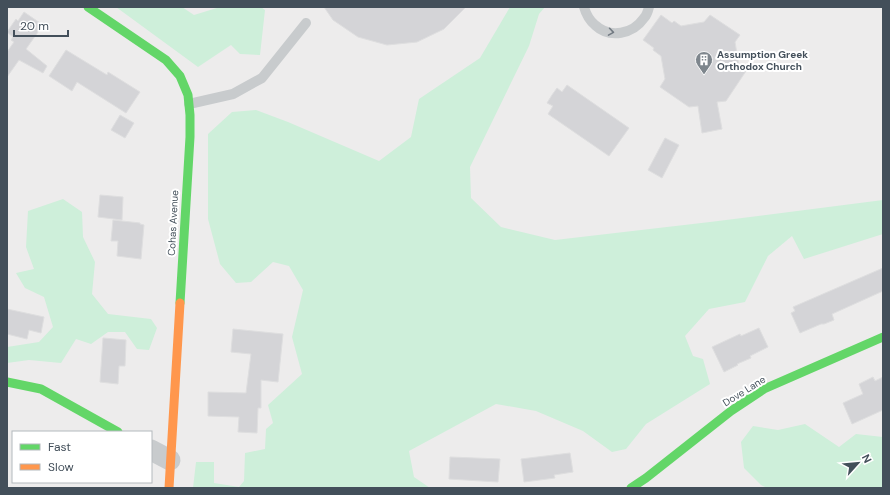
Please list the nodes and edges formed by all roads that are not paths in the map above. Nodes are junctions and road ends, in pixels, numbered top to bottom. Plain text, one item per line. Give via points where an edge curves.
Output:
1 (88, 7) edge
2 (584, 7) edge
3 (649, 7) edge
4 (306, 23) dead end
5 (189, 104) junction
6 (883, 337) edge
7 (7, 382) edge
8 (116, 431) edge
9 (152, 451) edge
10 (170, 460) junction
11 (168, 488) edge
12 (631, 488) edge

1 - 5 street, Cohas Avenue via 166,60 180,76
2 -> 3 lane via 588,18 595,26 615,33 627,32 637,26 645,18
4 - 5 lane via 262,78 233,94
5 - 10 street, Cohas Avenue via 190,136
6 - 12 street, Dove Lane via 764,389 731,411
7 - 8 street via 41,389
9 - 10 street
10 - 11 street, Cohas Avenue

